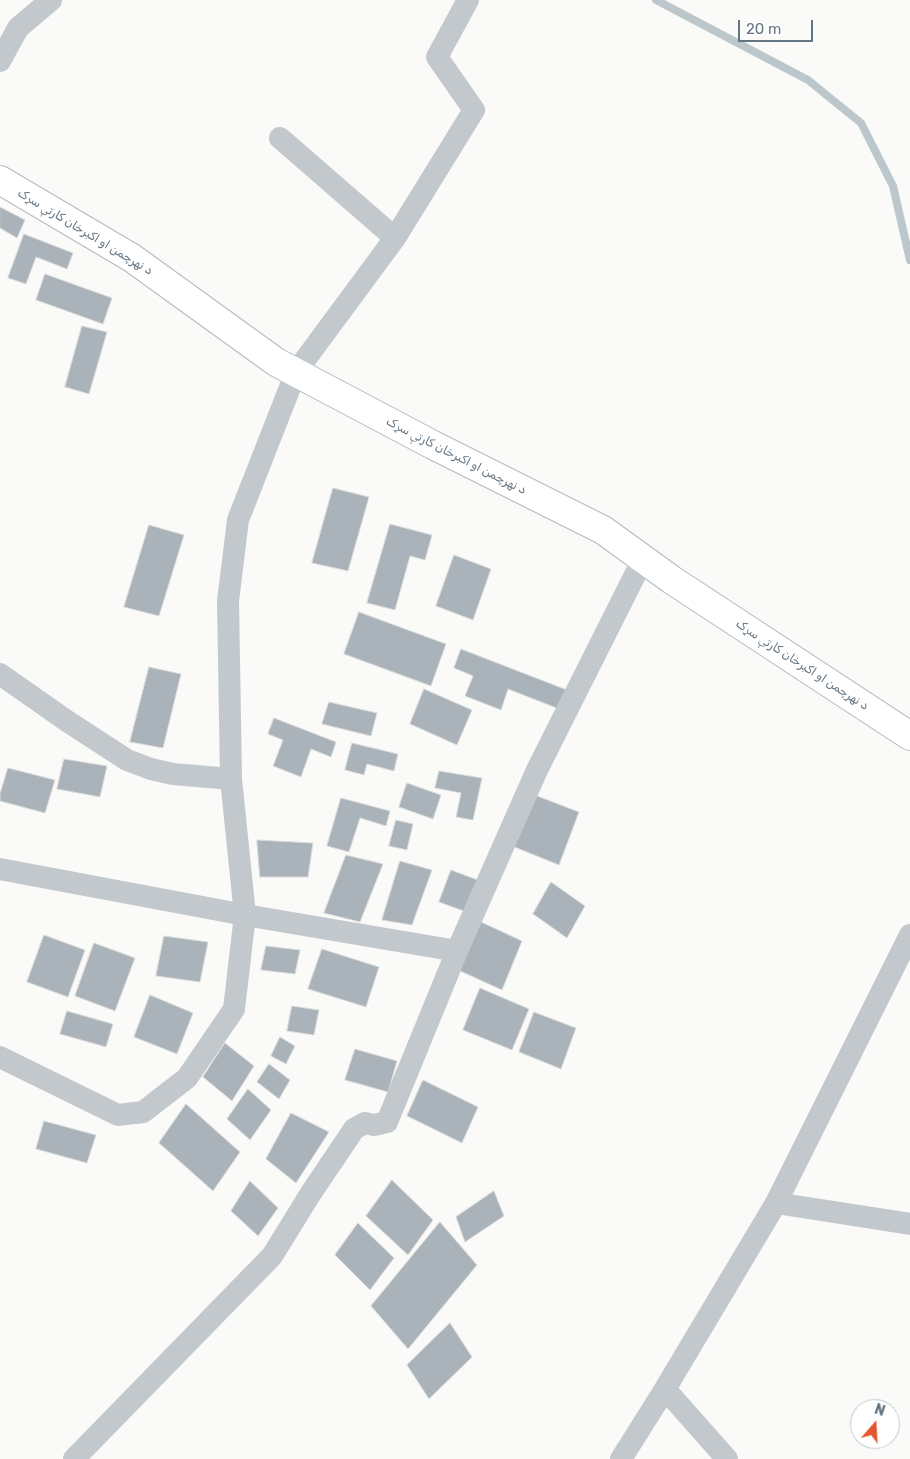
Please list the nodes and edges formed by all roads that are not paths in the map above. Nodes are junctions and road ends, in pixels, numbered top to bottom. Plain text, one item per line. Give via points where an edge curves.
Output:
1 (51, 0) edge
2 (468, 0) edge
3 (0, 61) edge
4 (280, 138) dead end
5 (0, 180) edge
6 (395, 238) junction
7 (296, 372) junction
8 (644, 559) junction
9 (0, 674) edge
10 (910, 736) edge
11 (231, 779) junction
12 (0, 869) edge
13 (245, 915) junction
14 (910, 935) edge
15 (457, 951) junction
16 (904, 959) edge
17 (0, 1057) edge
18 (776, 1203) junction
19 (910, 1224) edge
20 (665, 1389) junction
21 (74, 1459) edge
22 (621, 1459) edge
23 (727, 1459) edge

1 - 3 street via 18,28
2 - 6 street via 437,57 474,110
4 - 6 street
5 - 7 main road, د نهرچمن او اکبرخان کارتې سړک via 132,258 276,362
6 - 7 street
7 - 8 main road, د نهرچمن او اکبرخان کارتې سړک via 603,530
7 - 11 street via 238,520 228,601
8 - 10 main road, د نهرچمن او اکبرخان کارتې سړک via 680,586
8 - 15 street via 537,770
9 - 11 street via 127,760 173,774
11 - 13 street
12 - 13 street
13 - 15 street
13 - 17 street via 234,1009 187,1078 143,1112 118,1116
14 - 16 street
15 - 21 street via 387,1122 365,1123 354,1129 272,1256
16 - 18 street
18 - 19 street
18 - 20 street
20 - 22 street
20 - 23 street

